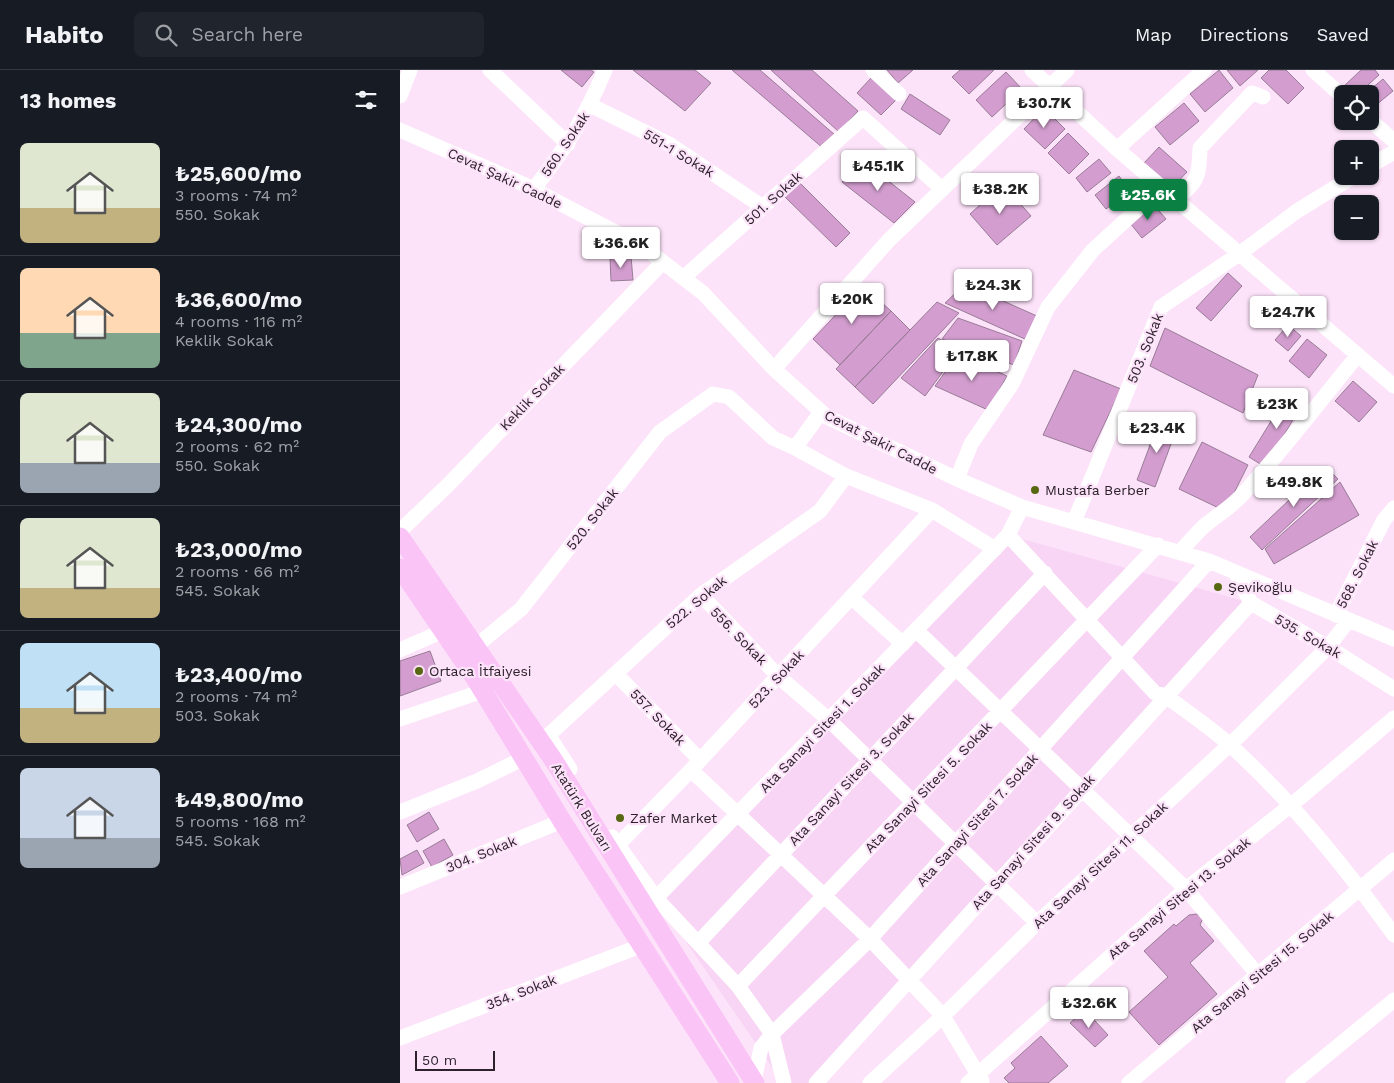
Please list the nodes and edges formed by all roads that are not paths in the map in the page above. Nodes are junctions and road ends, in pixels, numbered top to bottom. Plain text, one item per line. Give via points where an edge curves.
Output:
1 (410, 70) edge
2 (605, 70) edge
3 (873, 70) edge
4 (1032, 70) edge
5 (1067, 70) edge
6 (1204, 70) edge
7 (1313, 70) edge
8 (495, 71) edge
9 (1049, 87) junction
10 (1334, 89) edge
11 (899, 94) dead end
12 (400, 96) edge
13 (1263, 96) dead end
14 (590, 105) junction
15 (1379, 128) edge
16 (400, 130) edge
17 (1394, 140) edge
18 (568, 144) junction
19 (1117, 149) junction
20 (1394, 152) edge
21 (1379, 161) edge
22 (1339, 185) edge
23 (1162, 188) junction
24 (942, 189) junction
25 (534, 190) junction
26 (1176, 199) junction
27 (763, 207) junction
28 (1239, 254) junction
29 (664, 262) junction
30 (683, 278) junction
31 (1358, 355) junction
32 (774, 368) junction
33 (1394, 386) edge
34 (821, 412) junction
35 (795, 448) junction
36 (846, 476) junction
37 (956, 479) junction
38 (1022, 507) junction
39 (1394, 508) edge
40 (932, 510) junction
41 (1074, 522) junction
42 (400, 531) edge
43 (1008, 535) junction
44 (400, 537) edge
45 (1158, 545) junction
46 (995, 549) junction
47 (1180, 552) junction
48 (1209, 561) junction
49 (401, 570) edge
50 (1235, 572) junction
51 (1045, 573) junction
52 (701, 595) junction
53 (851, 597) junction
54 (1251, 603) junction
55 (1342, 618) junction
56 (1087, 619) junction
57 (916, 630) junction
58 (443, 632) junction
59 (1394, 639) edge
60 (903, 644) junction
61 (475, 647) junction
62 (1328, 647) junction
63 (400, 650) edge
64 (1122, 659) junction
65 (956, 668) junction
66 (616, 674) junction
67 (778, 676) junction
68 (1394, 689) edge
69 (483, 691) junction
70 (1166, 696) junction
71 (1000, 711) junction
72 (1394, 718) edge
73 (400, 719) edge
74 (829, 720) junction
75 (545, 739) junction
76 (1229, 745) junction
77 (1041, 750) junction
78 (524, 758) junction
79 (870, 759) junction
80 (696, 765) junction
81 (1081, 789) junction
82 (914, 802) junction
83 (1290, 806) junction
84 (400, 812) edge
85 (738, 814) junction
86 (562, 821) junction
87 (1132, 835) junction
88 (956, 844) junction
89 (614, 849) junction
90 (780, 855) junction
91 (1394, 860) edge
92 (996, 883) junction
93 (400, 887) edge
94 (1186, 889) junction
95 (1360, 889) junction
96 (824, 896) junction
97 (656, 898) junction
98 (1037, 923) junction
99 (1394, 935) edge
100 (870, 939) junction
101 (698, 943) junction
102 (643, 945) junction
103 (1258, 975) junction
104 (909, 979) junction
105 (738, 986) junction
106 (1394, 1000) edge
107 (943, 1016) junction
108 (772, 1034) junction
109 (400, 1038) edge
110 (976, 1080) edge
111 (755, 1082) edge
112 (730, 1083) edge
113 (784, 1083) edge
114 (816, 1083) edge
115 (870, 1083) edge
116 (1129, 1083) edge
117 (1293, 1083) edge

1 - 12 street
2 - 14 street, 560. Sokak
3 - 11 street
4 - 9 street
5 - 9 street
6 - 19 street
7 - 10 street
8 - 18 street
9 - 19 street
9 - 24 street
13 - 26 street via 1252,93 1200,148 1199,170 1192,187
14 - 18 street, 560. Sokak
14 - 27 street, 551-1 Sokak via 669,144
15 - 17 street
16 - 25 street, Cevat Şakir Cadde
18 - 25 street, 560. Sokak
19 - 23 street
20 - 21 street
22 - 28 street, 503. Sokak via 1297,211
23 - 26 street
23 - 37 street via 1093,250 1048,308 1012,384 971,444
24 - 27 street, 501. Sokak via 863,118
24 - 32 street via 889,240
25 - 29 street, Cevat Şakir Cadde via 642,246
26 - 28 street
27 - 30 street, 501. Sokak
28 - 31 street
28 - 41 street, 503. Sokak via 1161,307
29 - 30 street, Cevat Şakir Cadde
29 - 42 street, Keklik Sokak
30 - 32 street, Cevat Şakir Cadde via 703,293
31 - 33 street
31 - 47 street via 1303,420 1276,458 1239,498
32 - 34 street, Cevat Şakir Cadde
34 - 35 street
34 - 37 street, Cevat Şakir Cadde
35 - 36 street
35 - 61 street, 520. Sokak via 773,438 729,397 713,394 660,432 521,609
36 - 40 street
36 - 52 street, 522. Sokak via 820,511
37 - 38 street, Cevat Şakir Cadde
38 - 41 street, Cevat Şakir Cadde
38 - 43 street, Ata Sanayi Sitesi 1. Sokak
39 - 55 street, 568. Sokak via 1384,520
40 - 46 street
40 - 53 street, 523. Sokak
41 - 45 street, Cevat Şakir Cadde
43 - 46 street, Ata Sanayi Sitesi 1. Sokak
43 - 51 street
44 - 61 main road, Atatürk Bulvarı
45 - 47 street, Cevat Şakir Cadde
45 - 56 street, Ata Sanayi Sitesi 5. Sokak
46 - 57 street, Ata Sanayi Sitesi 1. Sokak
47 - 48 street, Cevat Şakir Cadde
48 - 50 street, Cevat Şakir Cadde
48 - 64 street, Ata Sanayi Sitesi 7. Sokak
49 - 58 main road, Atatürk Bulvarı
50 - 54 street
50 - 55 street, Cevat Şakir Cadde
51 - 56 street
51 - 65 street, Ata Sanayi Sitesi 3. Sokak
52 - 66 street, 522. Sokak
52 - 67 street, 556. Sokak
53 - 60 street
53 - 67 street, 523. Sokak
54 - 62 street, 535. Sokak
54 - 70 street, Ata Sanayi Sitesi 9. Sokak
55 - 59 street, Cevat Şakir Cadde
55 - 62 street, 568. Sokak
56 - 64 street
56 - 71 street, Ata Sanayi Sitesi 5. Sokak
57 - 60 street, Ata Sanayi Sitesi 1. Sokak
57 - 65 street
58 - 63 street
58 - 69 main road, Atatürk Bulvarı
60 - 74 street, Ata Sanayi Sitesi 1. Sokak
61 - 75 main road, Atatürk Bulvarı
62 - 68 street, 535. Sokak
62 - 76 street, Ata Sanayi Sitesi 11. Sokak
64 - 70 street via 1155,693
64 - 77 street, Ata Sanayi Sitesi 7. Sokak
65 - 71 street
65 - 79 street, Ata Sanayi Sitesi 3. Sokak
66 - 75 street, 522. Sokak
66 - 80 street, 557. Sokak
67 - 74 street, 556. Sokak
67 - 80 street, 523. Sokak
69 - 73 street
69 - 78 main road, Atatürk Bulvarı
70 - 76 street
70 - 81 street, Ata Sanayi Sitesi 9. Sokak
71 - 77 street
71 - 82 street, Ata Sanayi Sitesi 5. Sokak
72 - 83 street, Ata Sanayi Sitesi 13. Sokak
74 - 79 street, 556. Sokak
74 - 85 street, Ata Sanayi Sitesi 1. Sokak
75 - 89 main road, Atatürk Bulvarı
76 - 83 street
76 - 87 street, Ata Sanayi Sitesi 11. Sokak
77 - 81 street
77 - 88 street, Ata Sanayi Sitesi 7. Sokak
78 - 84 street
78 - 86 main road, Atatürk Bulvarı
79 - 82 street, 556. Sokak
79 - 90 street, Ata Sanayi Sitesi 3. Sokak
80 - 85 street, 557. Sokak
80 - 89 street, 523. Sokak
81 - 87 street
81 - 92 street, Ata Sanayi Sitesi 9. Sokak
82 - 88 street, 556. Sokak
82 - 96 street, Ata Sanayi Sitesi 5. Sokak
83 - 94 street, Ata Sanayi Sitesi 13. Sokak
83 - 95 street
85 - 90 street, 557. Sokak
85 - 97 street, Ata Sanayi Sitesi 1. Sokak
86 - 93 street, 304. Sokak
86 - 102 main road, Atatürk Bulvarı
87 - 94 street
87 - 98 street, Ata Sanayi Sitesi 11. Sokak
88 - 92 street, 556. Sokak
88 - 100 street, Ata Sanayi Sitesi 7. Sokak
89 - 97 street
89 - 111 main road, Atatürk Bulvarı
90 - 96 street, 557. Sokak
90 - 101 street, Ata Sanayi Sitesi 3. Sokak
91 - 95 street, Ata Sanayi Sitesi 15. Sokak
92 - 98 street, 556. Sokak
92 - 104 street, Ata Sanayi Sitesi 9. Sokak
94 - 103 street
94 - 110 street, Ata Sanayi Sitesi 13. Sokak
95 - 99 street
95 - 103 street, Ata Sanayi Sitesi 15. Sokak
96 - 100 street, 557. Sokak
96 - 105 street, Ata Sanayi Sitesi 5. Sokak
97 - 101 street
98 - 107 street, Ata Sanayi Sitesi 11. Sokak
100 - 104 street, 557. Sokak
100 - 108 street, Ata Sanayi Sitesi 7. Sokak
101 - 105 street
102 - 109 street, 354. Sokak
102 - 112 main road, Atatürk Bulvarı
103 - 116 street, Ata Sanayi Sitesi 15. Sokak
104 - 107 street, 557. Sokak
104 - 114 street, Ata Sanayi Sitesi 9. Sokak
105 - 108 street
106 - 117 street
107 - 110 street, 557. Sokak
107 - 115 street, Ata Sanayi Sitesi 11. Sokak
108 - 111 street, Ata Sanayi Sitesi 7. Sokak via 762,1048
108 - 113 street

